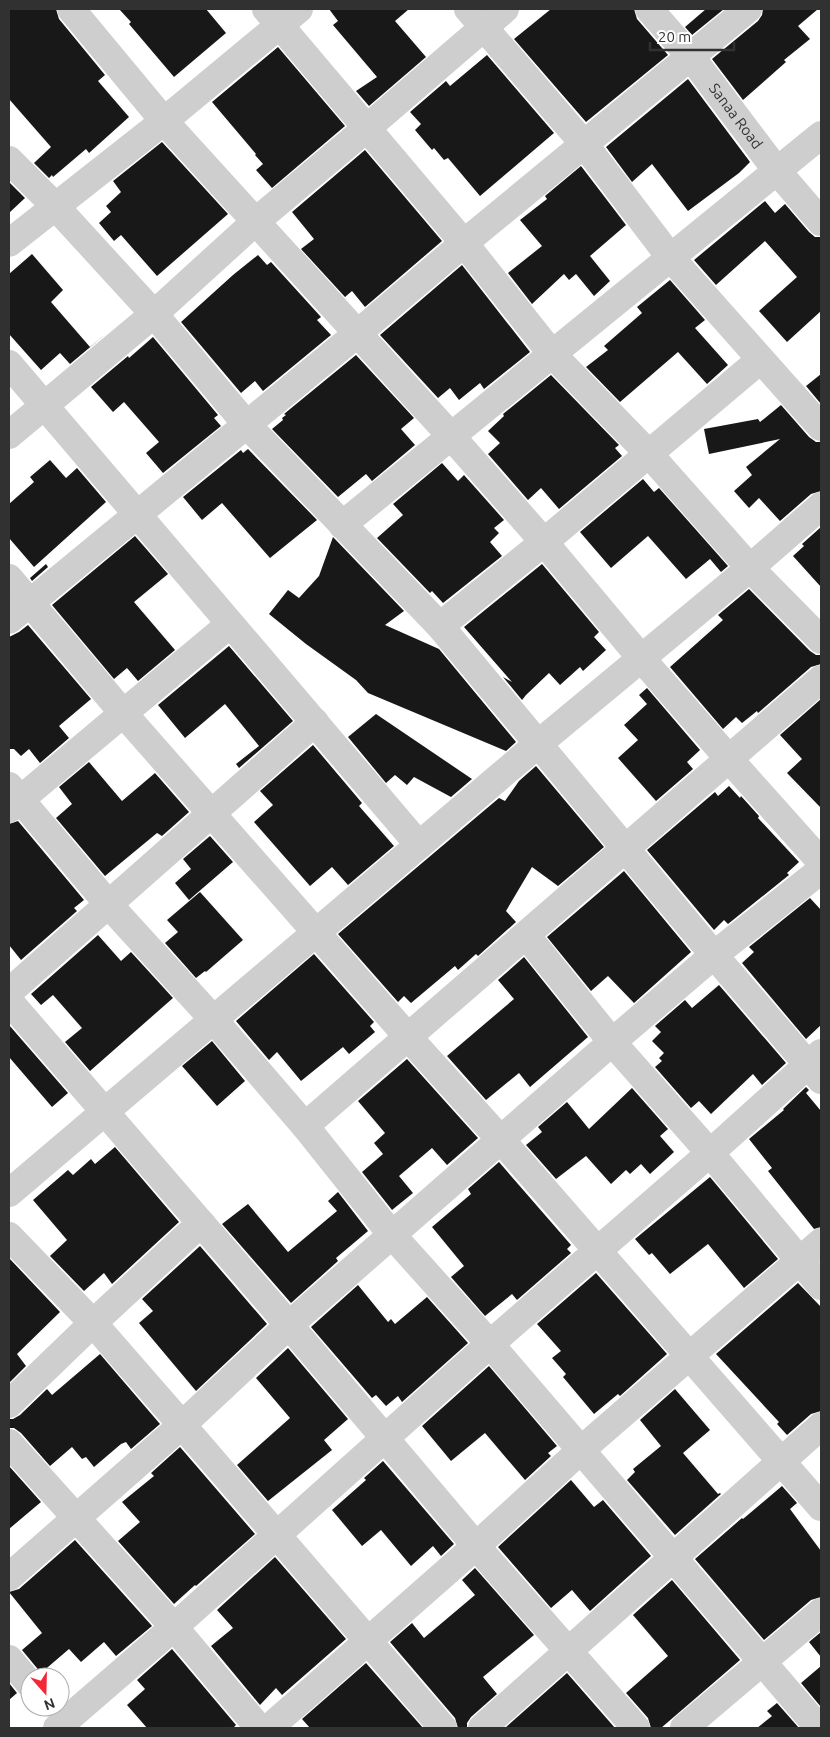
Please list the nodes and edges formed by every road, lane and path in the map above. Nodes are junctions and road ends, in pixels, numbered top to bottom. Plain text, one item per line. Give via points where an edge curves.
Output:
1 (505, 9) edge
2 (649, 9) edge
3 (748, 9) edge
4 (75, 10) edge
5 (282, 14) edge
6 (476, 18) edge
7 (691, 57) junction
8 (164, 121) junction
9 (367, 128) junction
10 (821, 134) edge
11 (584, 144) junction
12 (9, 160) edge
13 (777, 170) junction
14 (54, 206) junction
15 (255, 222) junction
16 (821, 222) edge
17 (9, 243) edge
18 (464, 243) junction
19 (670, 258) junction
20 (154, 314) junction
21 (358, 333) junction
22 (552, 354) junction
23 (760, 360) junction
24 (9, 364) edge
25 (43, 405) junction
26 (247, 425) junction
27 (821, 427) edge
28 (9, 435) edge
29 (451, 436) junction
30 (649, 454) junction
31 (821, 506) edge
32 (137, 515) junction
33 (342, 525) junction
34 (544, 542) junction
35 (750, 568) junction
36 (9, 578) edge
37 (30, 603) junction
38 (9, 620) edge
39 (230, 624) junction
40 (440, 626) junction
41 (821, 640) edge
42 (641, 658) junction
43 (821, 680) edge
44 (123, 713) junction
45 (315, 722) junction
46 (538, 744) junction
47 (729, 759) junction
48 (13, 798) edge
49 (212, 814) junction
50 (420, 845) junction
51 (626, 849) junction
52 (821, 862) edge
53 (821, 870) edge
54 (109, 905) junction
55 (316, 932) junction
56 (526, 935) junction
57 (714, 955) junction
58 (9, 992) edge
59 (9, 1001) edge
60 (213, 1019) junction
61 (408, 1037) junction
62 (612, 1042) junction
63 (817, 1066) edge
64 (104, 1111) junction
65 (305, 1126) junction
66 (501, 1140) junction
67 (710, 1153) junction
68 (9, 1193) edge
69 (201, 1223) junction
70 (392, 1235) junction
71 (9, 1236) edge
72 (821, 1242) edge
73 (597, 1252) junction
74 (800, 1261) junction
75 (821, 1286) edge
76 (92, 1323) junction
77 (289, 1325) junction
78 (490, 1344) junction
79 (689, 1356) junction
80 (9, 1404) edge
81 (182, 1425) junction
82 (821, 1426) edge
83 (385, 1438) junction
84 (9, 1443) edge
85 (581, 1450) junction
86 (781, 1462) junction
87 (821, 1507) edge
88 (76, 1518) junction
89 (277, 1535) junction
90 (476, 1546) junction
91 (674, 1558) junction
92 (9, 1577) edge
93 (821, 1612) edge
94 (174, 1627) junction
95 (368, 1642) junction
96 (568, 1651) junction
97 (9, 1659) edge
98 (762, 1662) junction
99 (20, 1672) edge
100 (59, 1722) edge
101 (259, 1728) edge
102 (269, 1728) edge
103 (443, 1728) edge
104 (482, 1728) edge
105 (636, 1728) edge
106 (684, 1728) edge
107 (819, 1728) edge

1 - 6 street
2 - 7 street, Sanaa Road
3 - 7 street
4 - 8 street
5 - 8 street
5 - 9 street
6 - 9 street
6 - 11 street
7 - 11 street
7 - 13 street, Sanaa Road
8 - 14 street
8 - 15 street
9 - 15 street
9 - 18 street
10 - 13 street
11 - 18 street
11 - 19 street
12 - 14 street
13 - 16 street, Sanaa Road
13 - 19 street
14 - 17 street
14 - 20 street
15 - 20 street
15 - 21 street
18 - 21 street
18 - 22 street
19 - 22 street
19 - 23 street
20 - 25 street
20 - 26 street
21 - 26 street
21 - 29 street
22 - 29 street
22 - 30 street
23 - 27 street
23 - 30 street
24 - 25 street
25 - 28 street
25 - 32 street
26 - 32 street
26 - 33 street
29 - 33 street
29 - 34 street
30 - 34 street
30 - 35 street
31 - 35 street
32 - 37 street
32 - 39 street
33 - 40 street
34 - 40 street
34 - 42 street
35 - 41 street
35 - 42 street
36 - 37 street
37 - 38 street
37 - 44 street
39 - 44 street
39 - 45 street
40 - 46 street
42 - 46 street
42 - 47 street
43 - 47 street
44 - 48 street
44 - 49 street
45 - 49 street
45 - 50 street
46 - 50 street
46 - 51 street
47 - 51 street
47 - 52 street
48 - 54 street
49 - 54 street
49 - 55 street
50 - 55 street
51 - 56 street
51 - 57 street
53 - 57 street
54 - 58 street
54 - 60 street
55 - 60 street
55 - 61 street
56 - 61 street
56 - 62 street
57 - 62 street
57 - 63 street
59 - 64 street
60 - 64 street
60 - 65 street
61 - 65 street
61 - 66 street
62 - 66 street
62 - 67 street
63 - 67 street
64 - 68 street
64 - 69 street
65 - 70 street
66 - 70 street
66 - 73 street
67 - 73 street
67 - 74 street
69 - 76 street
69 - 77 street
70 - 77 street
70 - 78 street
71 - 76 street
72 - 74 street
73 - 78 street
73 - 79 street
74 - 75 street
74 - 79 street
76 - 80 street
76 - 81 street
77 - 81 street
77 - 83 street
78 - 83 street
78 - 85 street
79 - 85 street
79 - 86 street
81 - 88 street
81 - 89 street
82 - 86 street
83 - 89 street
83 - 90 street
84 - 88 street
85 - 90 street
85 - 91 street
86 - 87 street
86 - 91 street
88 - 92 street
88 - 94 street
89 - 94 street
89 - 95 street
90 - 95 street
90 - 96 street
91 - 96 street
91 - 98 street
93 - 98 street
94 - 100 street
94 - 101 street
95 - 102 street
95 - 103 street
96 - 104 street
96 - 105 street
97 - 99 street
98 - 106 street
98 - 107 street

